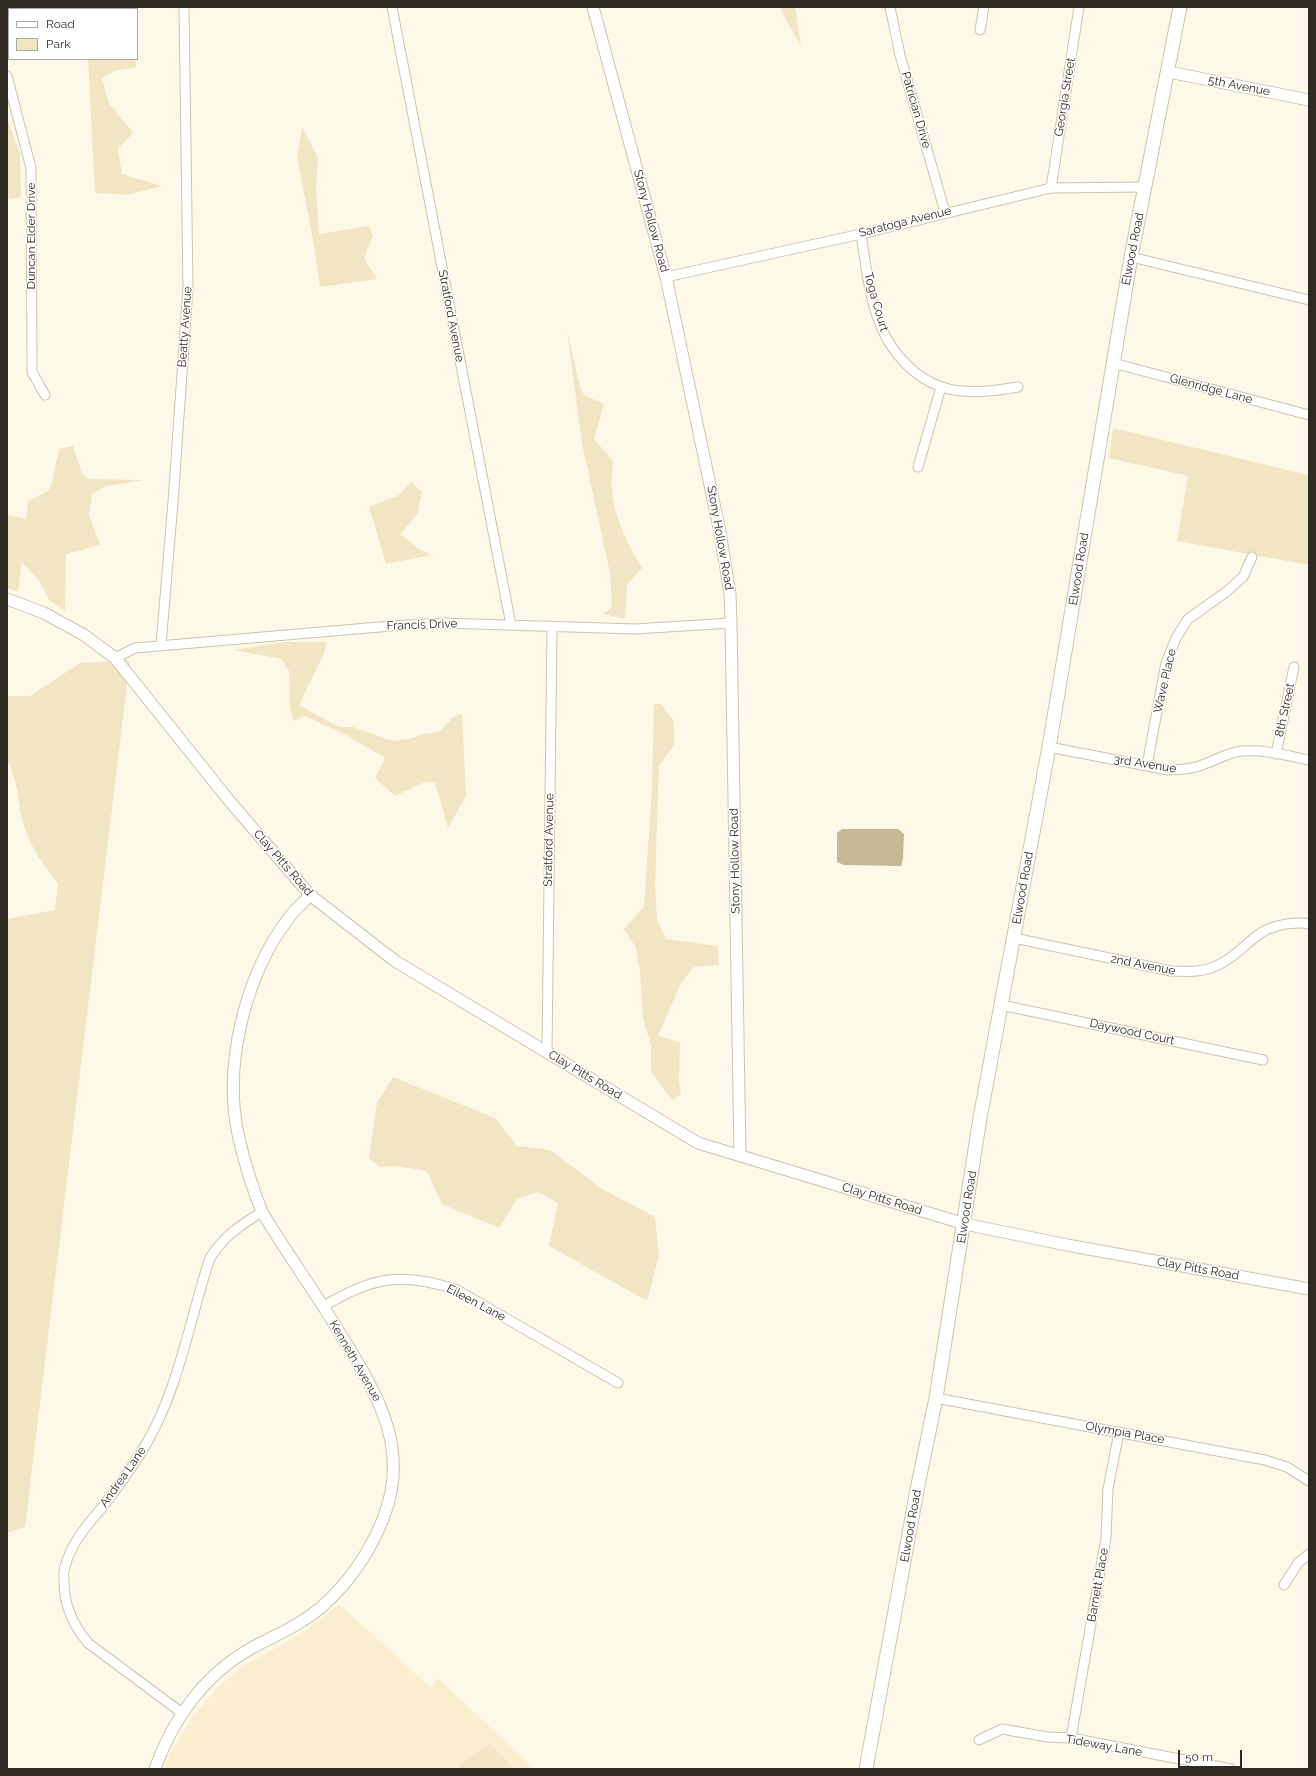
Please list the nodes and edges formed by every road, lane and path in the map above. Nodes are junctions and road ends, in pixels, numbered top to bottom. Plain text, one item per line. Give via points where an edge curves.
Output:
1 (184, 7) edge
2 (392, 7) edge
3 (593, 7) edge
4 (890, 7) edge
5 (984, 7) edge
6 (1079, 7) edge
7 (1180, 7) edge
8 (980, 30) dead end
9 (1168, 72) junction
10 (7, 76) edge
11 (1309, 100) edge
12 (1146, 187) junction
13 (1051, 188) junction
14 (945, 212) junction
15 (861, 234) junction
16 (1131, 257) junction
17 (666, 277) junction
18 (1309, 300) edge
19 (1113, 363) junction
20 (941, 387) junction
21 (1018, 387) dead end
22 (45, 395) dead end
23 (1309, 415) edge
24 (918, 467) dead end
25 (1252, 557) dead end
26 (7, 599) edge
27 (731, 623) junction
28 (511, 625) junction
29 (552, 627) junction
30 (161, 645) junction
31 (115, 658) junction
32 (1294, 667) dead end
33 (1049, 747) junction
34 (1276, 754) junction
35 (1309, 760) edge
36 (1147, 766) junction
37 (310, 895) junction
38 (1309, 924) edge
39 (1014, 938) junction
40 (1001, 1005) junction
41 (547, 1053) junction
42 (1263, 1060) dead end
43 (740, 1154) junction
44 (262, 1212) junction
45 (965, 1224) junction
46 (1309, 1289) edge
47 (324, 1306) junction
48 (618, 1383) dead end
49 (936, 1398) junction
50 (1119, 1432) junction
51 (1309, 1481) edge
52 (1309, 1554) edge
53 (1284, 1585) dead end
54 (182, 1713) junction
55 (1071, 1738) junction
56 (979, 1740) dead end
57 (155, 1769) edge
58 (866, 1769) edge
59 (1231, 1769) edge

1 - 30 street, Beatty Avenue via 188,288
2 - 28 street, Stratford Avenue
3 - 17 street, Stony Hollow Road
4 - 14 street, Patrician Drive via 900,55
5 - 8 street
6 - 13 street, Georgia Street
7 - 9 main road, Elwood Road
9 - 11 street, 5th Avenue
9 - 12 main road, Elwood Road
10 - 22 street, Duncan Elder Drive via 31,168 32,372
12 - 13 street, Saratoga Avenue
12 - 16 main road, Elwood Road
13 - 14 street, Saratoga Avenue
14 - 15 street, Saratoga Avenue
15 - 17 street, Saratoga Avenue
15 - 20 street, Toga Court via 866,269 882,329 903,362
16 - 18 street
16 - 19 main road, Elwood Road
17 - 27 street, Stony Hollow Road via 720,532 728,579
19 - 23 street, Glenridge Lane
19 - 33 main road, Elwood Road
20 - 21 street, Toga Court via 993,392
20 - 24 street
25 - 36 street, Wave Place via 1243,577 1188,619 1176,638 1166,662
26 - 31 street, Clay Pitts Road via 44,613 84,635
27 - 29 street, Francis Drive via 635,629
27 - 43 street, Stony Hollow Road
28 - 29 street, Francis Drive
28 - 30 street, Francis Drive via 442,623
29 - 41 street, Stratford Avenue
30 - 31 street, Francis Drive via 135,648
31 - 37 street, Clay Pitts Road
32 - 34 street, 8th Street
33 - 36 street, 3rd Avenue
33 - 39 main road, Elwood Road
34 - 35 street, 3rd Avenue
34 - 36 street, 3rd Avenue via 1242,751 1187,769 1168,770
37 - 41 street, Clay Pitts Road via 395,962
37 - 44 street, Kenneth Avenue via 291,916 262,963 242,1020 236,1052 234,1078 238,1133
38 - 39 street, 2nd Avenue via 1280,925 1260,933 1221,964 1196,973 1170,971
39 - 40 main road, Elwood Road
40 - 42 street, Daywood Court
40 - 45 main road, Elwood Road via 980,1118
41 - 43 street, Clay Pitts Road via 698,1143
43 - 45 street, Clay Pitts Road
44 - 47 street, Kenneth Avenue
44 - 54 street, Andrea Lane via 232,1231 219,1243 210,1258 179,1366 150,1438 136,1461 77,1540 64,1569 65,1600 77,1630 94,1647
45 - 46 street, Clay Pitts Road
45 - 49 main road, Elwood Road
47 - 48 street, Eileen Lane via 346,1293 389,1279 412,1278 437,1283 457,1290
47 - 54 street, Kenneth Avenue via 370,1382 388,1425 393,1467 388,1506 371,1544 357,1568 341,1587 303,1621 229,1663 196,1695
49 - 50 street, Olympia Place
49 - 58 main road, Elwood Road
50 - 51 street, Olympia Place via 1265,1460 1287,1467
50 - 55 street, Barnett Place via 1108,1488 1106,1538
52 - 53 street via 1298,1563
54 - 57 street, Kenneth Avenue
55 - 56 street, Tideway Lane via 1047,1737 1002,1729
55 - 59 street, Tideway Lane

